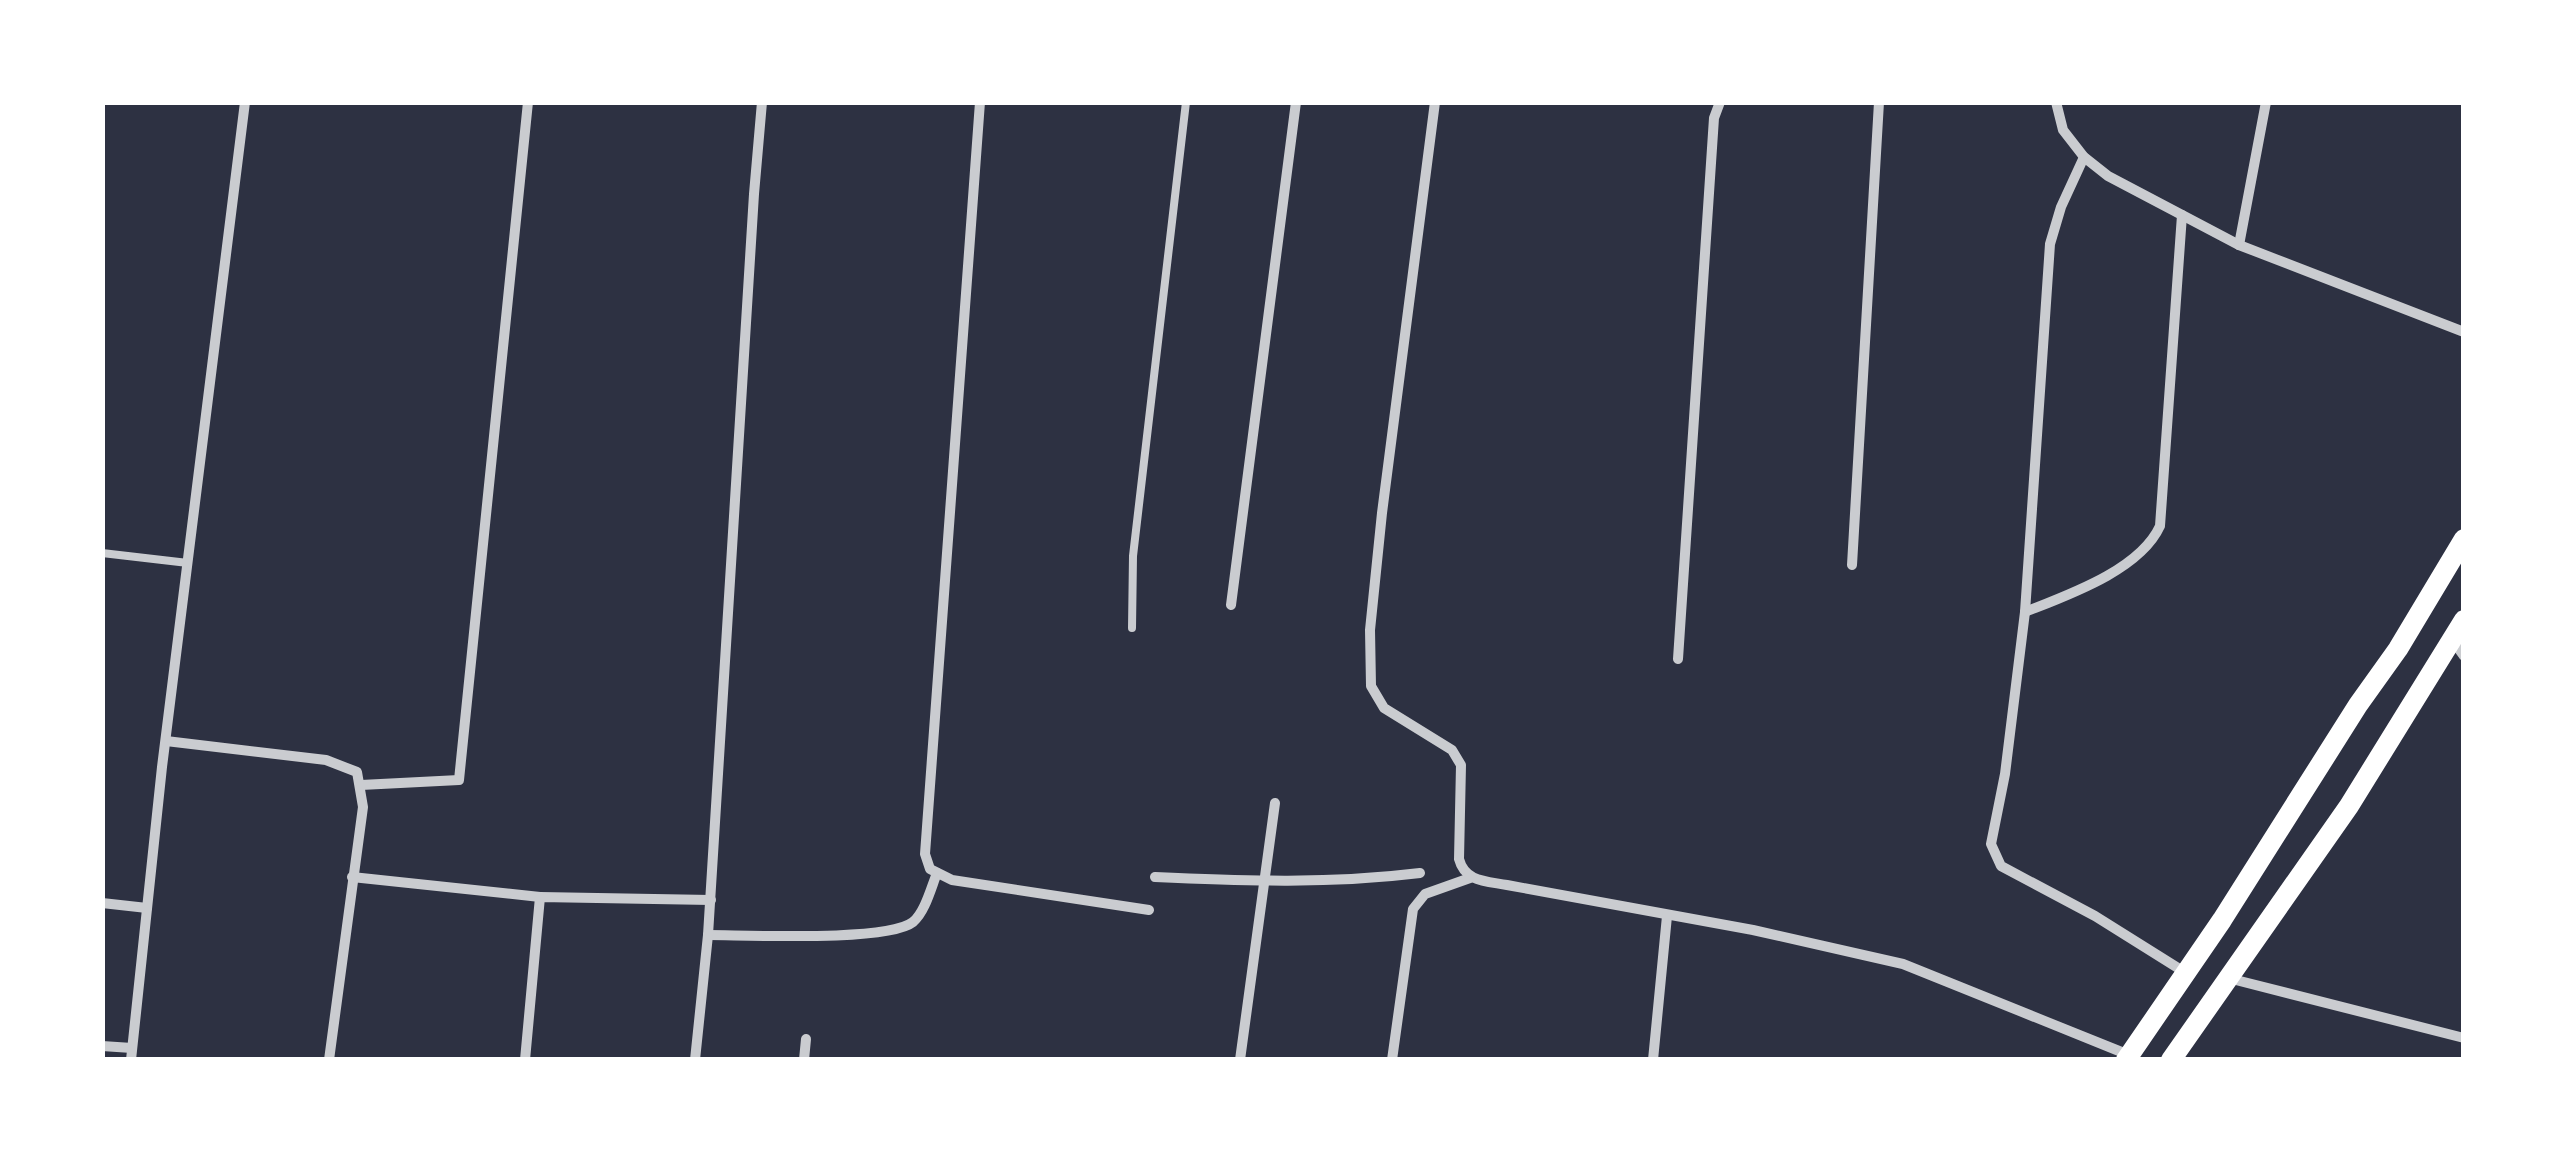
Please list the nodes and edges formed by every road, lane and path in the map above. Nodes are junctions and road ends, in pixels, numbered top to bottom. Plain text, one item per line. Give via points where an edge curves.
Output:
1 (245, 102) edge
2 (528, 102) edge
3 (762, 102) edge
4 (980, 102) edge
5 (1186, 102) edge
6 (1296, 102) edge
7 (1435, 102) edge
8 (1720, 102) edge
9 (1880, 102) edge
10 (2056, 102) edge
11 (2266, 102) edge
12 (2084, 157) junction
13 (2182, 215) junction
14 (2239, 245) junction
15 (2464, 332) edge
16 (2464, 539) edge
17 (102, 553) edge
18 (188, 563) junction
19 (1852, 565) dead end
20 (1231, 604) dead end
21 (2025, 612) junction
22 (2464, 620) edge
23 (1132, 628) dead end
24 (2450, 638) junction
25 (2464, 656) edge
26 (1678, 659) dead end
27 (166, 740) junction
28 (360, 785) junction
29 (1275, 803) dead end
30 (938, 873) junction
31 (1420, 873) dead end
32 (352, 876) junction
33 (1155, 877) dead end
34 (1470, 878) junction
35 (1264, 882) junction
36 (540, 898) junction
37 (710, 900) junction
38 (102, 903) edge
39 (148, 908) junction
40 (1149, 910) dead end
41 (1667, 916) junction
42 (708, 936) junction
43 (2186, 972) junction
44 (2228, 978) junction
45 (2464, 1038) edge
46 (806, 1039) dead end
47 (102, 1046) edge
48 (132, 1054) edge
49 (2128, 1057) edge
50 (330, 1060) edge
51 (525, 1060) edge
52 (696, 1060) edge
53 (804, 1060) edge
54 (1240, 1060) edge
55 (1392, 1060) edge
56 (1653, 1060) edge
57 (2171, 1060) edge

1 - 18 street
2 - 28 street via 459,780
3 - 37 street
4 - 30 street via 926,854
5 - 23 lane via 1132,556
6 - 20 street
7 - 34 street via 1380,532 1371,686 1384,708 1452,750 1461,765 1458,859
8 - 26 street
9 - 19 street
10 - 12 street via 2063,130
11 - 14 street
12 - 13 street
12 - 21 street via 2050,244
13 - 14 street
13 - 21 street via 2160,526 2136,557
14 - 15 street
16 - 43 main road
17 - 18 lane
18 - 27 street
21 - 43 street via 1993,855 2001,866
22 - 24 main road
24 - 25 street
24 - 44 main road via 2349,806
27 - 28 street via 326,760 357,772
27 - 39 street
28 - 32 street
29 - 35 street
30 - 40 street via 982,886
30 - 42 street via 916,920 905,926 856,934
31 - 35 street
32 - 36 street
32 - 50 street
33 - 35 street
34 - 41 street
34 - 55 street via 1426,894 1413,909
35 - 54 street
36 - 37 street
36 - 51 street
37 - 42 street
38 - 39 street
39 - 48 street
41 - 49 street via 1903,964
41 - 56 street
42 - 52 street
43 - 49 main road
44 - 45 street
44 - 57 main road
46 - 53 street
47 - 48 street

